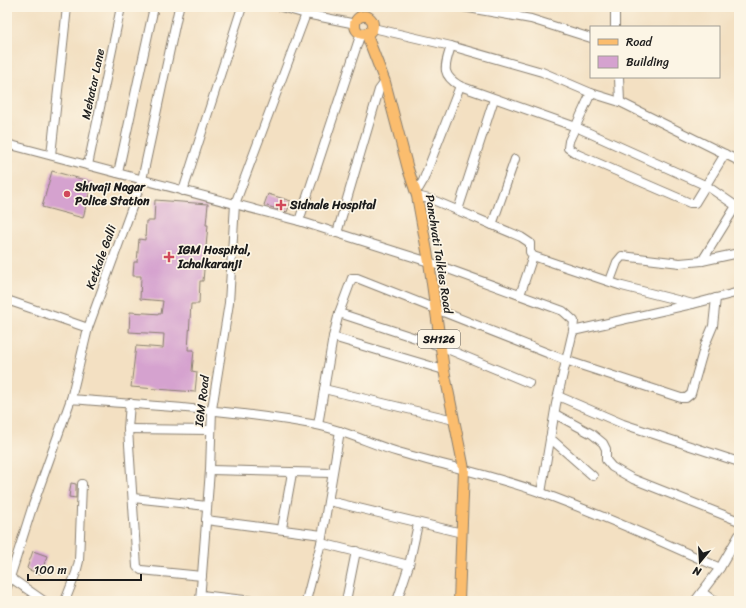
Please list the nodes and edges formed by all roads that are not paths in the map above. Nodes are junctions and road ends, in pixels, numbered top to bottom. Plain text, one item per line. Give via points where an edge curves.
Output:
1 (67, 7) edge
2 (121, 7) edge
3 (154, 7) edge
4 (179, 7) edge
5 (242, 7) edge
6 (281, 7) edge
7 (464, 7) edge
8 (615, 7) edge
9 (516, 11) edge
10 (306, 14) junction
11 (358, 16) edge
12 (615, 26) edge
13 (367, 31) junction
14 (590, 38) edge
15 (451, 46) junction
16 (619, 78) edge
17 (385, 82) junction
18 (460, 86) junction
19 (591, 93) junction
20 (494, 99) junction
21 (620, 102) junction
22 (576, 127) junction
23 (7, 144) edge
24 (725, 154) junction
25 (51, 155) junction
26 (515, 159) dead end
27 (739, 161) edge
28 (88, 165) junction
29 (118, 173) junction
30 (142, 180) junction
31 (707, 186) junction
32 (183, 191) junction
33 (416, 193) junction
34 (235, 204) junction
35 (738, 207) edge
36 (458, 210) junction
37 (299, 221) junction
38 (492, 225) junction
39 (337, 233) junction
40 (739, 253) edge
41 (533, 256) junction
42 (702, 261) junction
43 (430, 262) junction
44 (610, 281) junction
45 (739, 292) edge
46 (520, 295) junction
47 (716, 298) junction
48 (7, 300) edge
49 (693, 304) junction
50 (436, 309) junction
51 (339, 313) junction
52 (88, 328) junction
53 (573, 331) junction
54 (333, 337) junction
55 (440, 346) junction
56 (565, 360) junction
57 (444, 370) junction
58 (529, 383) dead end
59 (324, 389) junction
60 (558, 396) junction
61 (71, 398) junction
62 (130, 403) junction
63 (212, 409) junction
64 (555, 414) junction
65 (454, 420) junction
66 (318, 425) junction
67 (128, 429) junction
68 (210, 430) junction
69 (340, 431) junction
70 (550, 438) junction
71 (739, 462) edge
72 (464, 469) junction
73 (210, 470) junction
74 (292, 473) junction
75 (332, 473) junction
76 (593, 476) dead end
77 (82, 484) dead end
78 (541, 493) junction
79 (133, 498) junction
80 (329, 501) junction
81 (207, 506) junction
82 (206, 520) junction
83 (739, 521) edge
84 (418, 524) junction
85 (282, 528) junction
86 (462, 533) junction
87 (739, 535) edge
88 (322, 539) junction
89 (356, 551) junction
90 (409, 565) junction
91 (720, 568) junction
92 (202, 576) junction
93 (11, 578) junction
94 (7, 588) edge
95 (702, 592) junction
96 (201, 598) edge
97 (44, 601) edge
98 (65, 601) edge
99 (253, 601) edge
100 (306, 601) edge
101 (346, 601) edge
102 (398, 601) edge
103 (459, 601) edge
104 (695, 601) edge
105 (714, 601) edge

1 - 25 street
2 - 28 street, Mehatar Lane
3 - 29 street
4 - 30 street, Ketkale Galli
5 - 32 street
6 - 10 street
7 - 9 street
8 - 12 street
9 - 14 street
10 - 11 street
10 - 34 street, IGM Road
11 - 13 main road via 357,29
11 - 13 main road via 370,17 373,22
13 - 15 street
13 - 17 main road, Panchvati Talkies Road
13 - 37 street
15 - 18 street via 445,68 447,76
15 - 19 street via 542,72
16 - 21 street
17 - 33 main road, Panchvati Talkies Road / SH126
17 - 39 street via 379,90
18 - 20 street
18 - 33 street
19 - 21 street
19 - 22 street
20 - 22 street
20 - 36 street
21 - 24 street
22 - 31 street
22 - 31 street via 568,148 577,154 690,202 695,203
23 - 25 street
24 - 27 street
24 - 31 street
25 - 28 street
26 - 38 street
28 - 29 street
29 - 30 street
30 - 32 street
30 - 52 street, Ketkale Galli
31 - 35 street
32 - 34 street
33 - 36 street
33 - 43 main road, Panchvati Talkies Road / SH126
34 - 37 street
34 - 63 street, IGM Road via 229,303
35 - 42 street
36 - 38 street
37 - 39 street
38 - 41 street via 530,243 530,252
39 - 43 street
40 - 42 street
41 - 44 street
41 - 46 street
42 - 44 street via 680,263 622,256
43 - 46 street
43 - 50 main road, Panchvati Talkies Road / SH126
44 - 49 street
45 - 47 street
46 - 53 street via 563,311 574,321
47 - 49 street
47 - 56 street via 713,326 691,394 686,398
48 - 52 street
49 - 53 street
50 - 51 street via 352,278
50 - 55 main road, Panchvati Talkies Road / SH126
50 - 56 street
51 - 54 street
51 - 55 street
52 - 61 street, Ketkale Galli
53 - 56 street
54 - 57 street
54 - 59 street
55 - 57 main road, Panchvati Talkies Road / SH126
55 - 58 street
56 - 60 street
57 - 65 main road, Panchvati Talkies Road / SH126
59 - 65 street
59 - 66 street
60 - 64 street
60 - 71 street via 623,424
61 - 62 street
61 - 93 street, Ketkale Galli via 32,508
62 - 63 street
62 - 67 street
63 - 66 street
63 - 68 street, IGM Road
64 - 70 street
64 - 83 street via 592,434 603,443 606,460 612,467 633,479
65 - 72 main road, Panchvati Talkies Road / SH126
66 - 69 street
67 - 68 street
67 - 79 street
68 - 73 street, IGM Road
69 - 72 street via 396,452
69 - 75 street
70 - 76 street
70 - 78 street
72 - 78 street
72 - 86 main road, Panchvati Talkies Road / SH126
73 - 74 street
73 - 81 street, IGM Road
74 - 75 street
74 - 85 street
75 - 80 street
77 - 98 street via 79,561
78 - 91 street via 640,531
79 - 81 street
79 - 92 street via 140,570
80 - 84 street
80 - 88 street
81 - 82 street, IGM Road
82 - 85 street
82 - 92 street, IGM Road
84 - 86 street
84 - 90 street
85 - 88 street
86 - 103 main road, Panchvati Talkies Road / SH126
87 - 91 street
88 - 89 street
88 - 100 street
89 - 90 street
89 - 101 street
90 - 102 street
91 - 95 street
92 - 96 street, IGM Road
93 - 94 street, Ketkale Galli
93 - 97 street
95 - 104 street
95 - 105 street
96 - 99 street

